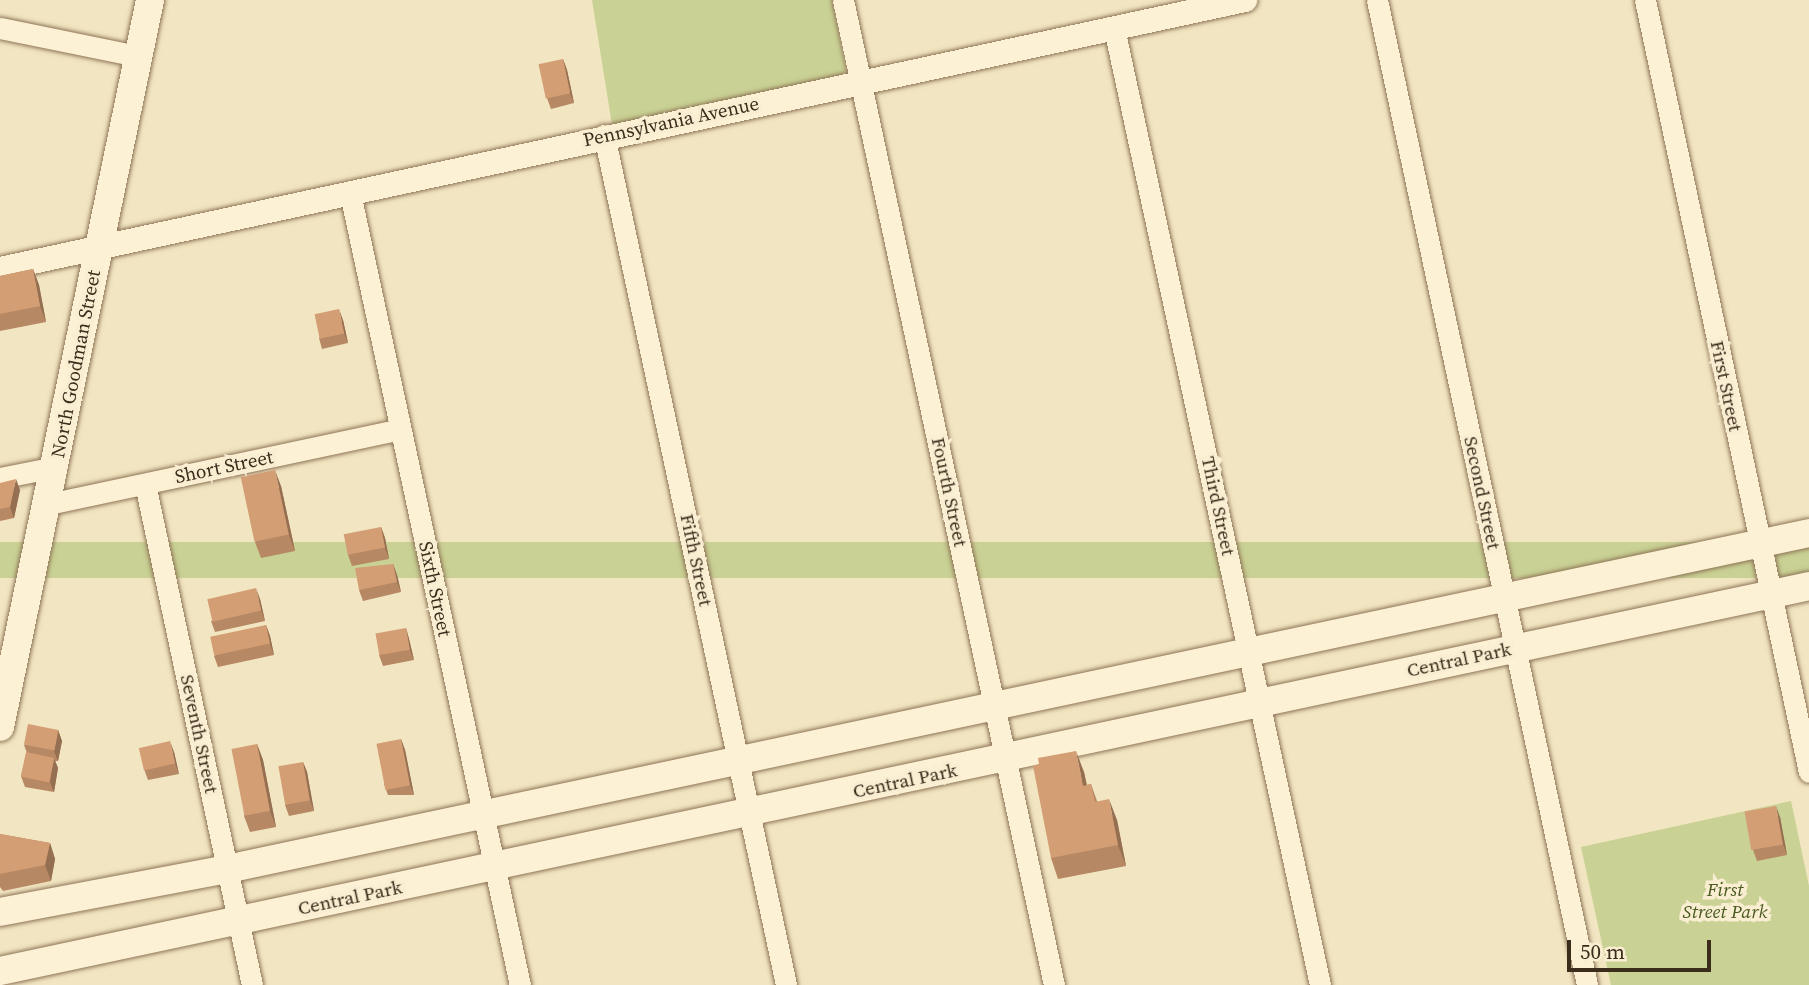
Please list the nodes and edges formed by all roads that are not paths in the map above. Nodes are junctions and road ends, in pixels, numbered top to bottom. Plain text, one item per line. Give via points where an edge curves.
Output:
1 (150, 0) edge
2 (843, 0) edge
3 (1245, 0) edge
4 (1377, 0) edge
5 (1645, 0) edge
6 (0, 28) edge
7 (1114, 28) junction
8 (138, 56) junction
9 (861, 82) junction
10 (604, 135) junction
11 (350, 193) junction
12 (98, 248) junction
13 (0, 270) edge
14 (400, 429) junction
15 (55, 467) junction
16 (0, 478) edge
17 (145, 484) junction
18 (48, 504) junction
19 (1809, 533) edge
20 (1760, 543) junction
21 (1809, 586) edge
22 (1771, 595) junction
23 (1504, 596) junction
24 (1515, 648) junction
25 (1249, 649) junction
26 (994, 703) junction
27 (1259, 703) junction
28 (0, 727) edge
29 (738, 758) junction
30 (1006, 760) junction
31 (1809, 772) edge
32 (484, 814) junction
33 (750, 814) junction
34 (495, 866) junction
35 (227, 869) junction
36 (0, 912) edge
37 (238, 922) junction
38 (0, 971) edge
39 (252, 985) edge
40 (520, 985) edge
41 (786, 985) edge
42 (1054, 985) edge
43 (1320, 985) edge
44 (1587, 985) edge

1 - 8 main road, North Goodman Street
2 - 9 street, Fourth Street
3 - 7 street, Pennsylvania Avenue
4 - 23 street, Second Street
5 - 20 street, First Street
6 - 8 street
7 - 9 street, Pennsylvania Avenue
7 - 25 street, Third Street
8 - 12 main road, North Goodman Street
9 - 10 street, Pennsylvania Avenue
9 - 26 street, Fourth Street
10 - 11 street, Pennsylvania Avenue
10 - 29 street, Fifth Street
11 - 12 street, Pennsylvania Avenue
11 - 14 street, Sixth Street
12 - 13 street, Pennsylvania Avenue
12 - 15 main road, North Goodman Street
14 - 17 street, Short Street
14 - 32 street, Sixth Street
15 - 16 street
15 - 18 main road, North Goodman Street
17 - 18 street, Short Street
17 - 35 street, Seventh Street
18 - 28 main road, North Goodman Street
19 - 20 main road
20 - 22 street, First Street
20 - 23 main road
21 - 22 main road, Central Park
22 - 24 main road, Central Park
22 - 31 street, First Street
23 - 24 street, Second Street
23 - 25 main road
24 - 27 main road, Central Park
24 - 44 street, Second Street
25 - 26 main road
25 - 27 street, Third Street
26 - 29 main road
26 - 30 street, Fourth Street
27 - 30 main road, Central Park
27 - 43 street, Third Street
29 - 32 main road
29 - 33 street, Fifth Street
30 - 33 main road, Central Park
30 - 42 street, Fourth Street
32 - 34 street, Sixth Street
32 - 35 main road
33 - 34 main road, Central Park
33 - 41 street, Fifth Street
34 - 37 main road, Central Park
34 - 40 street, Sixth Street
35 - 36 main road
35 - 37 street, Seventh Street
37 - 38 main road, Central Park
37 - 39 street, Seventh Street

